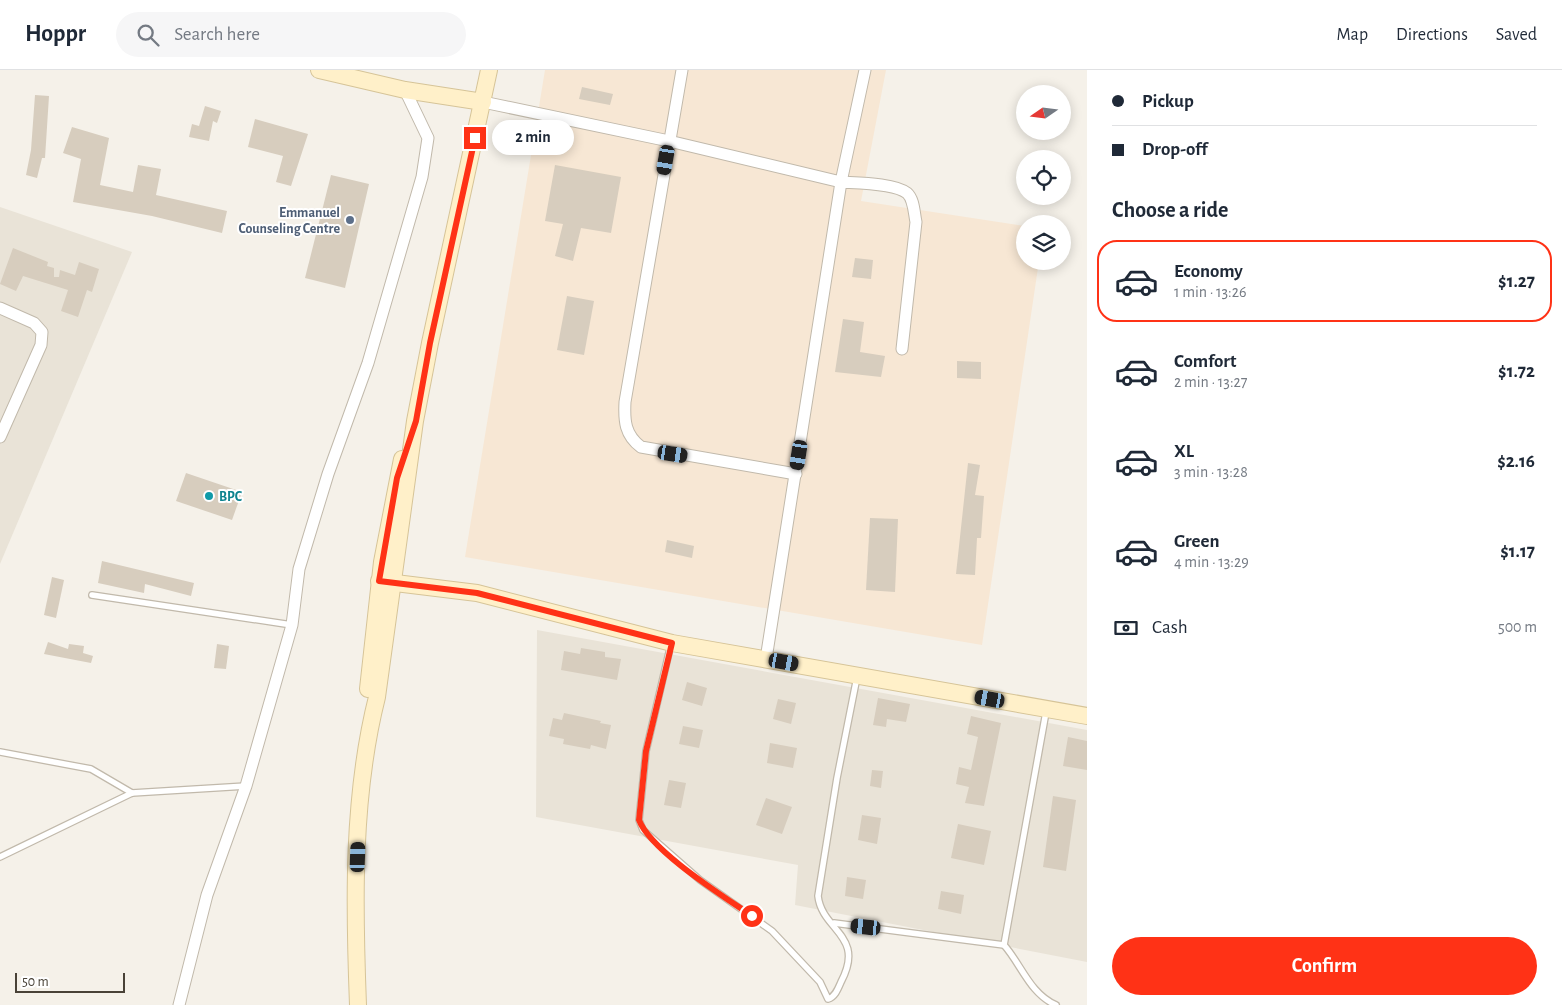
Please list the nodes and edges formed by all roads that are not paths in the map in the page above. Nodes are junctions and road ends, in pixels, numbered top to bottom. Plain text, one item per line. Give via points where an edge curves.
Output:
1 (319, 70) edge
2 (489, 70) edge
3 (682, 70) edge
4 (865, 70) edge
5 (405, 90) junction
6 (483, 102) junction
7 (669, 141) junction
8 (841, 182) junction
9 (0, 308) edge
10 (902, 349) dead end
11 (0, 437) edge
12 (796, 474) junction
13 (387, 582) junction
14 (92, 595) dead end
15 (292, 624) junction
16 (672, 643) junction
17 (766, 659) junction
18 (857, 675) junction
19 (1046, 710) junction
20 (1087, 716) edge
21 (0, 752) edge
22 (246, 786) junction
23 (132, 793) junction
24 (0, 857) edge
25 (834, 923) junction
26 (1004, 945) junction
27 (179, 1005) edge
28 (358, 1005) edge
29 (1056, 1005) edge

1 - 5 main road
2 - 6 main road
3 - 7 street
4 - 8 street
5 - 6 main road
5 - 15 street via 428,138 422,177 368,363 328,474 299,569
6 - 7 street
6 - 13 main road via 416,421 400,464
7 - 8 street
7 - 12 street via 625,402 627,431 641,447
8 - 10 street via 895,188 907,193 913,203 916,222
8 - 12 street
9 - 11 street via 34,323 42,332 41,344
12 - 17 street
13 - 16 main road via 477,593
13 - 28 main road via 377,697 369,730 359,817 355,936
14 - 15 lane
15 - 22 street
16 - 17 main road
16 - 25 lane via 646,751 639,820 643,830 700,880 772,931 820,982 828,999 834,996 847,972 849,955
17 - 18 main road
18 - 19 main road
18 - 25 lane via 818,896 822,912
19 - 20 main road
19 - 26 lane
21 - 23 lane via 90,769
22 - 23 lane
22 - 27 street via 207,895
23 - 24 lane
25 - 26 lane
26 - 29 lane via 1029,984

